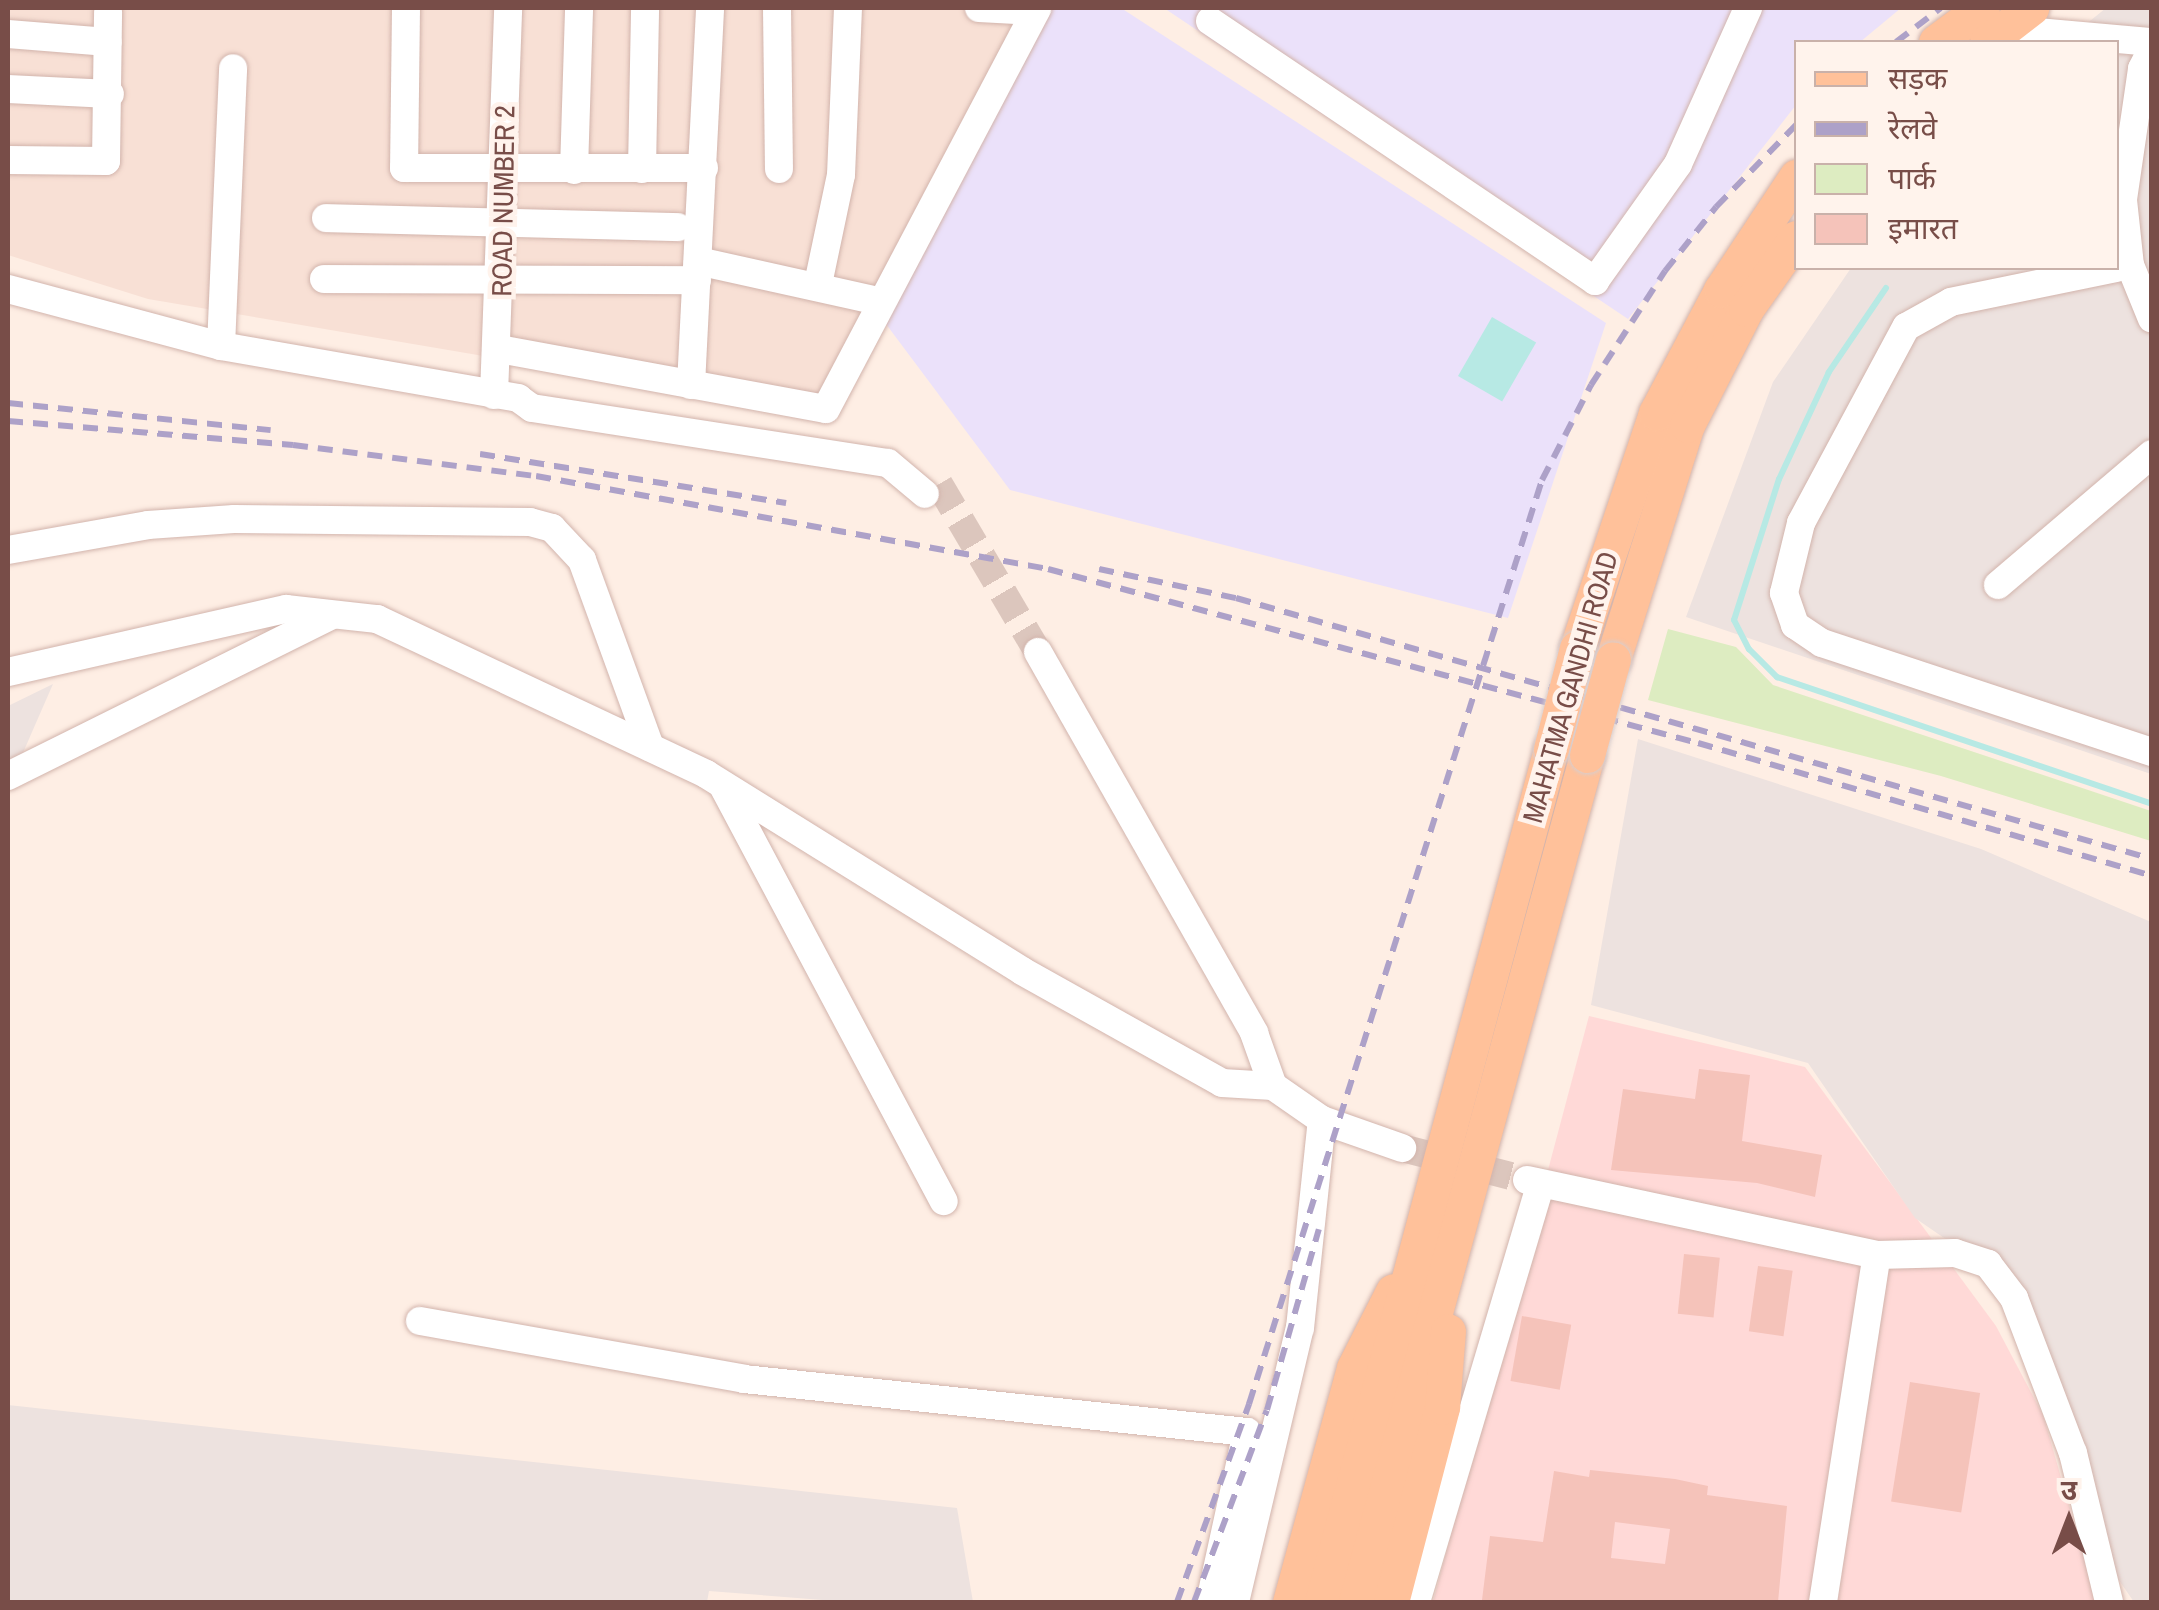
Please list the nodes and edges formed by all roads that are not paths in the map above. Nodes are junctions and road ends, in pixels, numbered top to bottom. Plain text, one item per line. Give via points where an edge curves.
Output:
1 (406, 8) edge
2 (508, 8) edge
3 (578, 8) edge
4 (645, 8) edge
5 (710, 8) edge
6 (777, 8) edge
7 (848, 8) edge
8 (979, 8) edge
9 (1748, 8) edge
10 (1036, 9) edge
11 (108, 12) dead end
12 (1210, 21) dead end
13 (1976, 24) edge
14 (8, 34) edge
15 (2104, 40) edge
16 (108, 42) junction
17 (2119, 42) edge
18 (2152, 46) edge
19 (233, 68) dead end
20 (8, 89) edge
21 (110, 94) junction
22 (8, 160) edge
23 (704, 168) junction
24 (642, 169) junction
25 (780, 169) dead end
26 (504, 170) junction
27 (574, 170) junction
28 (1794, 180) edge
29 (326, 218) dead end
30 (503, 222) junction
31 (678, 227) dead end
32 (1794, 241) edge
33 (2120, 266) edge
34 (2101, 270) edge
35 (698, 271) junction
36 (502, 275) junction
37 (324, 279) dead end
38 (818, 284) junction
39 (8, 290) edge
40 (878, 301) junction
41 (2152, 319) edge
42 (221, 346) junction
43 (499, 349) junction
44 (691, 385) junction
45 (506, 397) junction
46 (2152, 454) edge
47 (932, 489) tunnel mouth
48 (8, 550) edge
49 (1998, 585) dead end
50 (334, 614) junction
51 (1030, 657) tunnel mouth
52 (8, 672) edge
53 (650, 747) junction
54 (2152, 752) edge
55 (8, 776) edge
56 (722, 784) junction
57 (1274, 1086) junction
58 (1322, 1120) junction
59 (1402, 1148) tunnel mouth
60 (944, 1201) dead end
61 (1440, 1233) junction
62 (1877, 1255) junction
63 (420, 1322) dead end
64 (1400, 1383) junction
65 (1210, 1602) edge
66 (1235, 1602) edge
67 (1290, 1602) edge
68 (1322, 1602) edge
69 (1356, 1602) edge
70 (1391, 1602) edge
71 (1416, 1602) edge
72 (1824, 1602) edge
73 (2110, 1602) edge

1 - 26 street via 404,168
2 - 26 street, ROAD NUMBER 2
3 - 27 street
4 - 24 street
5 - 23 street
6 - 25 street
7 - 38 street via 841,176
8 - 10 street
9 - 12 street via 1678,164 1595,281
10 - 40 street
11 - 16 street
13 - 15 street
14 - 16 street
16 - 21 street
17 - 18 street
18 - 33 street via 2142,69
19 - 42 street
20 - 21 street
21 - 22 street via 103,164
23 - 24 street
23 - 35 street
24 - 27 street
26 - 27 street
26 - 30 street, ROAD NUMBER 2
28 - 61 main road, MAHATMA GANDHI ROAD, bridge via 1721,290 1656,414 1577,648
29 - 30 street
30 - 31 street
30 - 36 street, ROAD NUMBER 2
32 - 61 main road, MAHATMA GANDHI ROAD, bridge via 1746,309 1687,426
33 - 41 street
34 - 54 street via 1951,302 1906,327 1800,523 1784,592 1795,625 1822,643
35 - 36 street
35 - 38 street
35 - 44 street
36 - 37 street
36 - 43 street, ROAD NUMBER 2
38 - 40 street
39 - 42 street
40 - 44 street via 826,409
42 - 45 street
43 - 44 street
43 - 45 street, ROAD NUMBER 2
45 - 47 street via 532,408 888,463
46 - 49 street
48 - 53 street via 148,524 234,519 552,528 582,560
50 - 52 street via 286,609
50 - 53 street via 377,619
50 - 55 street
51 - 57 street via 1240,1041 1255,1048
53 - 56 street
56 - 57 street via 1022,971 1222,1084
56 - 60 street
57 - 58 street
58 - 59 street
58 - 66 street via 1300,1328
61 - 64 main road
61 - 67 main road via 1354,1368
61 - 70 main road via 1442,1407
62 - 71 street via 1534,1182
62 - 72 street
62 - 73 street via 1972,1255 2000,1276 2073,1454
63 - 65 street via 744,1379 1247,1432
64 - 68 main road
64 - 69 main road

